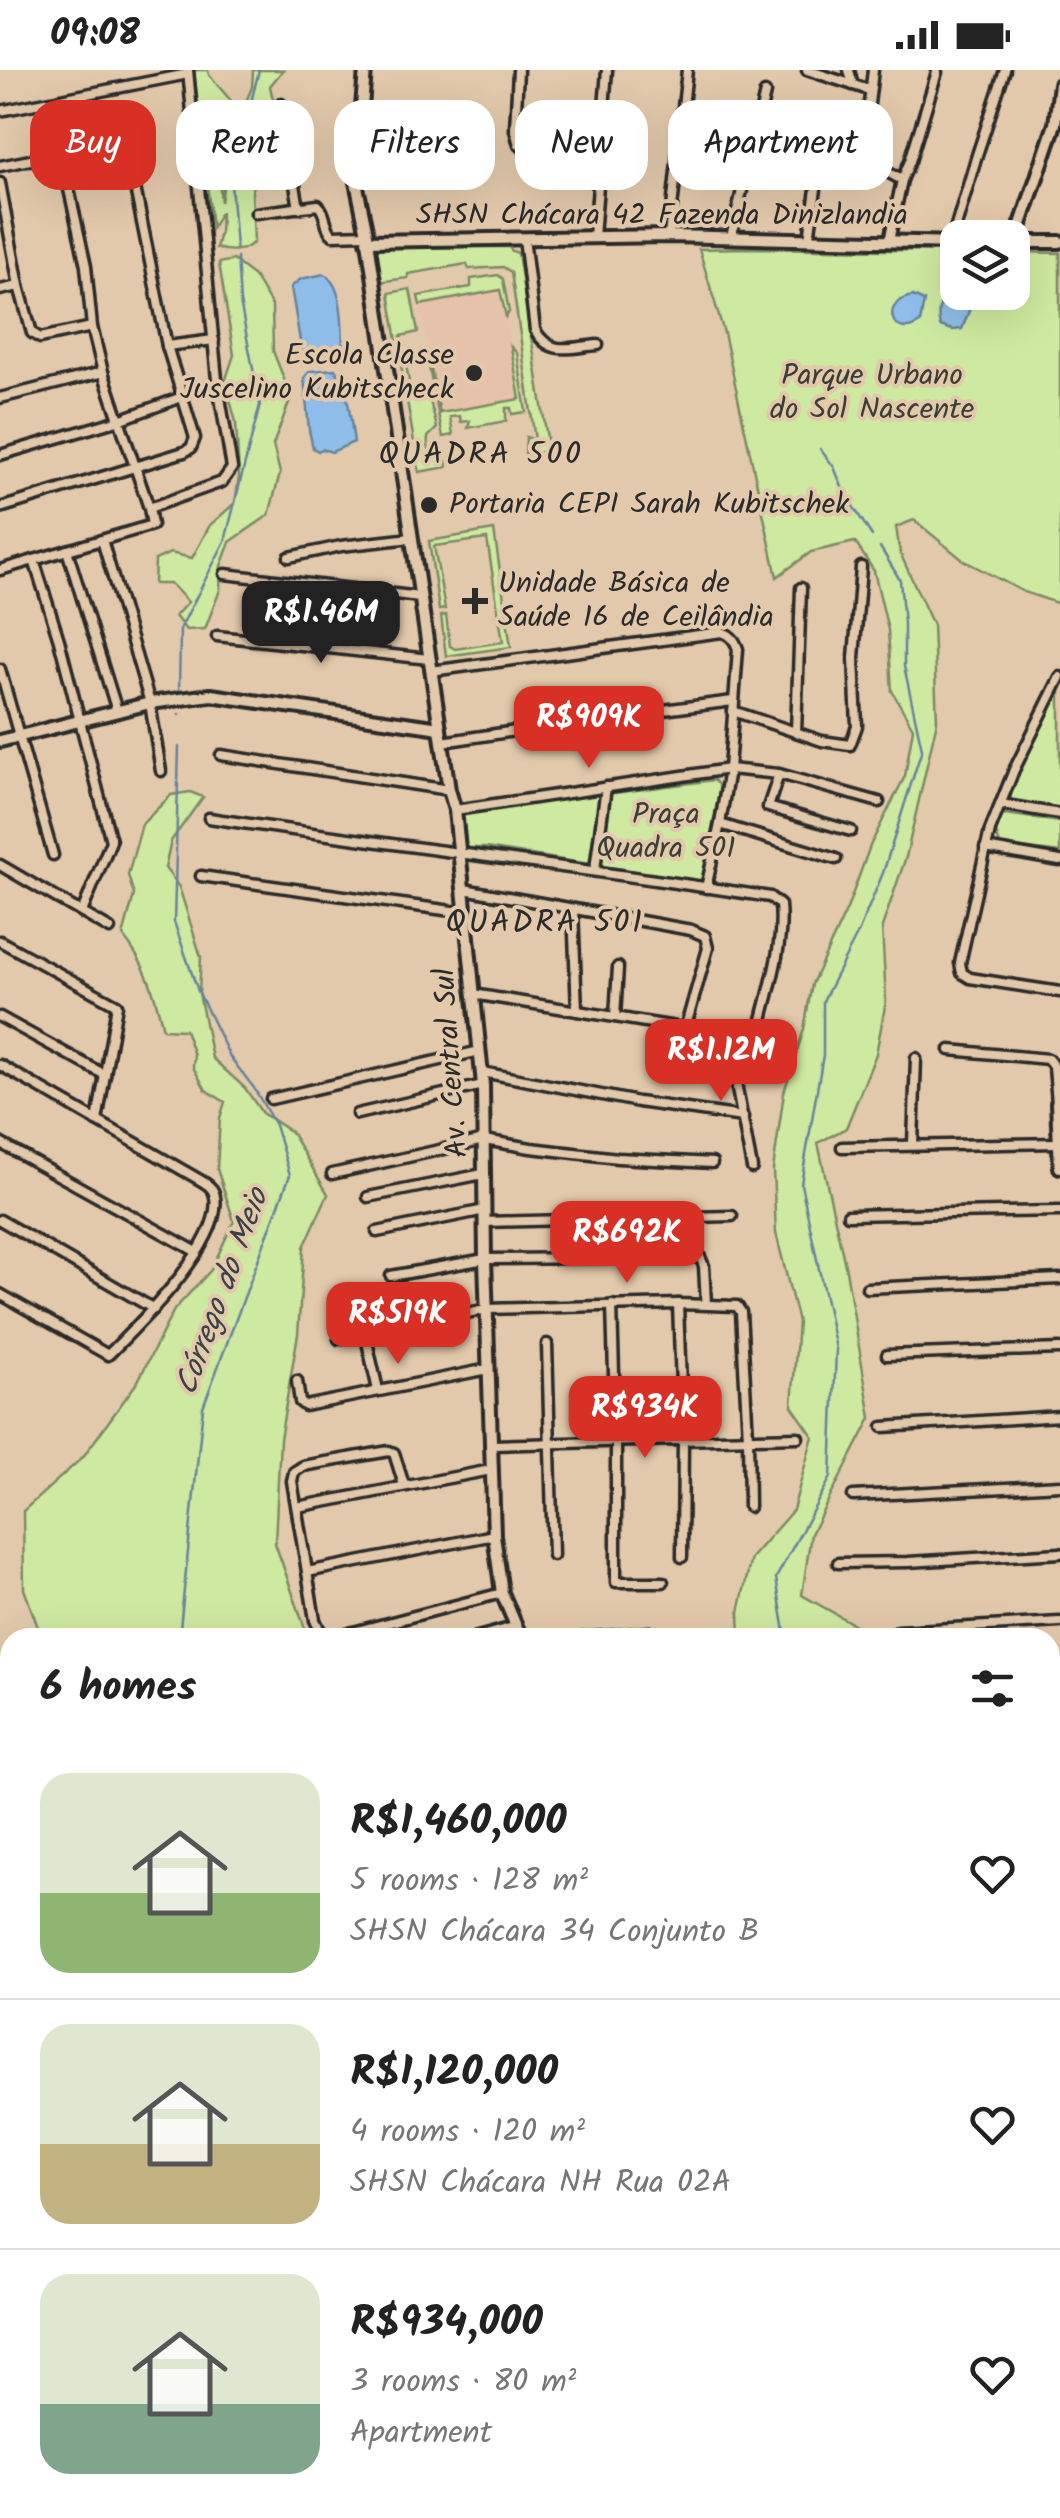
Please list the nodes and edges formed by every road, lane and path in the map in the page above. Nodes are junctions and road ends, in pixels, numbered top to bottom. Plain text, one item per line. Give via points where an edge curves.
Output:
1 (365, 70) edge
2 (518, 70) edge
3 (607, 70) edge
4 (687, 70) edge
5 (807, 70) edge
6 (848, 70) edge
7 (873, 70) edge
8 (1005, 70) edge
9 (188, 72) edge
10 (937, 72) edge
11 (1060, 84) edge
12 (853, 85) junction
13 (870, 90) junction
14 (765, 93) dead end
15 (362, 100) edge
16 (516, 100) edge
17 (605, 100) edge
18 (0, 111) edge
19 (30, 160) edge
20 (0, 166) edge
21 (902, 180) junction
22 (0, 183) edge
23 (69, 190) edge
24 (136, 190) edge
25 (296, 190) edge
26 (358, 190) edge
27 (598, 190) edge
28 (816, 190) edge
29 (299, 208) junction
30 (256, 212) dead end
31 (960, 220) edge
32 (1022, 220) edge
33 (668, 236) junction
34 (367, 237) junction
35 (594, 237) junction
36 (731, 237) junction
37 (524, 238) junction
38 (810, 239) junction
39 (888, 241) junction
40 (940, 242) edge
41 (1030, 242) edge
42 (1060, 242) edge
43 (20, 286) junction
44 (0, 290) edge
45 (92, 327) junction
46 (214, 340) junction
47 (167, 346) junction
48 (598, 346) dead end
49 (103, 372) junction
50 (0, 398) edge
51 (182, 398) junction
52 (119, 420) junction
53 (0, 455) edge
54 (136, 468) junction
55 (0, 508) edge
56 (149, 508) junction
57 (411, 538) junction
58 (102, 540) junction
59 (66, 550) junction
60 (289, 556) dead end
61 (34, 560) junction
62 (862, 567) dead end
63 (0, 570) edge
64 (225, 574) dead end
65 (801, 588) dead end
66 (420, 597) junction
67 (217, 636) dead end
68 (430, 665) junction
69 (0, 668) edge
70 (1060, 677) edge
71 (150, 703) junction
72 (733, 706) junction
73 (117, 711) junction
74 (80, 721) junction
75 (440, 728) junction
76 (796, 732) junction
77 (18, 736) junction
78 (0, 741) edge
79 (442, 742) junction
80 (221, 755) dead end
81 (729, 768) junction
82 (161, 771) dead end
83 (778, 774) junction
84 (606, 788) junction
85 (449, 790) junction
86 (880, 802) dead end
87 (1000, 804) junction
88 (455, 810) junction
89 (1060, 814) edge
90 (209, 818) dead end
91 (720, 824) junction
92 (851, 831) dead end
93 (984, 848) junction
94 (458, 852) junction
95 (53, 855) dead end
96 (836, 858) dead end
97 (1060, 861) edge
98 (0, 865) edge
99 (594, 869) junction
100 (201, 876) dead end
101 (706, 888) junction
102 (464, 889) junction
103 (573, 909) junction
104 (82, 912) junction
105 (466, 913) junction
106 (110, 929) dead end
107 (0, 941) edge
108 (618, 967) dead end
109 (1060, 992) edge
110 (473, 994) junction
111 (576, 1011) junction
112 (0, 1017) edge
113 (615, 1017) junction
114 (686, 1029) junction
115 (741, 1039) junction
116 (950, 1050) dead end
117 (480, 1052) junction
118 (916, 1058) dead end
119 (0, 1065) edge
120 (482, 1072) junction
121 (105, 1074) junction
122 (482, 1085) junction
123 (271, 1099) dead end
124 (1059, 1103) edge
125 (358, 1114) dead end
126 (742, 1117) junction
127 (97, 1122) junction
128 (484, 1140) junction
129 (0, 1143) edge
130 (1058, 1143) edge
131 (913, 1144) junction
132 (842, 1146) dead end
133 (712, 1163) dead end
134 (1060, 1167) edge
135 (752, 1168) dead end
136 (332, 1174) dead end
137 (484, 1174) junction
138 (368, 1197) dead end
139 (1060, 1211) edge
140 (848, 1215) dead end
141 (484, 1216) junction
142 (732, 1216) dead end
143 (0, 1220) edge
144 (377, 1232) dead end
145 (197, 1252) junction
146 (484, 1259) junction
147 (391, 1276) dead end
148 (1060, 1280) edge
149 (867, 1288) dead end
150 (0, 1294) edge
151 (678, 1304) junction
152 (706, 1304) junction
153 (612, 1305) junction
154 (486, 1308) junction
155 (154, 1309) junction
156 (366, 1333) junction
157 (339, 1340) dead end
158 (547, 1344) dead end
159 (1060, 1348) edge
160 (887, 1356) dead end
161 (488, 1369) junction
162 (297, 1381) dead end
163 (378, 1390) junction
164 (1060, 1416) edge
165 (883, 1427) dead end
166 (798, 1437) dead end
167 (748, 1438) junction
168 (683, 1442) junction
169 (616, 1443) junction
170 (549, 1444) junction
171 (492, 1446) junction
172 (491, 1470) junction
173 (404, 1485) junction
174 (1060, 1485) edge
175 (853, 1496) dead end
176 (298, 1507) junction
177 (749, 1507) dead end
178 (494, 1535) junction
179 (1060, 1552) edge
180 (553, 1555) dead end
181 (682, 1557) dead end
182 (838, 1563) dead end
183 (308, 1572) junction
184 (663, 1582) dead end
185 (502, 1594) junction
186 (1060, 1622) edge
187 (318, 1628) edge
188 (364, 1628) edge
189 (516, 1628) edge
190 (952, 1628) edge

1 - 15 street, Av. Central Sul
2 - 16 street
3 - 17 street
4 - 33 street
5 - 12 street
6 - 12 street
7 - 13 street
8 - 31 street
9 - 18 street
9 - 46 street
10 - 21 street
11 - 32 street via 1055,124
12 - 13 street
13 - 21 street via 866,154
14 - 36 street
19 - 20 street
21 - 39 street
22 - 43 street
23 - 45 street
24 - 47 street
25 - 29 street
26 - 34 street, Av. Central Sul
27 - 35 street
28 - 38 street
29 - 30 street
29 - 34 street via 321,206 333,236
33 - 35 street, SHSN Chácara 42 Fazenda Dinizlandia
33 - 36 street, SHSN Chácara 42 Fazenda Dinizlandia
34 - 37 street, SHSN Chácara 42 Fazenda Dinizlandia
34 - 57 street, Av. Central Sul
35 - 37 street, SHSN Chácara 42 Fazenda Dinizlandia
36 - 38 street, SHSN Chácara 42 Fazenda Dinizlandia
37 - 48 street via 543,343
38 - 39 street, SHSN Chácara 42 Fazenda Dinizlandia
39 - 40 street, SHSN Chácara 42 Fazenda Dinizlandia
41 - 42 street
43 - 44 street
43 - 45 street via 35,336
45 - 49 street
46 - 47 street
46 - 56 street via 230,474
47 - 51 street
49 - 50 street
49 - 52 street
51 - 52 street
51 - 54 street via 195,438 191,448
52 - 53 street
52 - 54 street
54 - 55 street
54 - 56 street
56 - 58 street via 152,524
57 - 60 street
57 - 66 street, Av. Central Sul
58 - 59 street
58 - 71 street
59 - 61 street
59 - 73 street
61 - 63 street
61 - 74 street
62 - 76 street via 854,658 857,726 850,745
64 - 66 street
65 - 76 street
66 - 68 street, Av. Central Sul
67 - 68 street
68 - 72 street via 722,632 738,650
68 - 75 street, Av. Central Sul
69 - 77 street
70 - 87 street
71 - 73 street
71 - 75 street via 230,696
71 - 82 street
72 - 76 street
72 - 79 street via 609,716
72 - 81 street
73 - 74 street
74 - 77 street
74 - 104 street via 111,841
75 - 79 street, Av. Central Sul
77 - 78 street
77 - 95 street
79 - 85 street, Av. Central Sul
80 - 85 street
81 - 83 street
81 - 84 street
81 - 91 street
83 - 86 street
83 - 92 street via 768,807
84 - 88 street
84 - 99 street
85 - 88 street, Av. Central Sul
87 - 89 street
87 - 93 street
88 - 94 street, Av. Central Sul
90 - 94 street
91 - 96 street
91 - 101 street
93 - 97 street
93 - 109 street via 962,973
94 - 99 street
94 - 102 street, Av. Central Sul
98 - 104 street
99 - 101 street
100 - 105 street
101 - 115 street via 770,897 780,905 760,1028
102 - 103 street
102 - 105 street, Av. Central Sul
103 - 111 street
103 - 114 street via 705,936 708,948
104 - 106 street
105 - 110 street, Av. Central Sul
107 - 121 street via 117,1005
108 - 113 street
110 - 111 street
110 - 117 street, Av. Central Sul
111 - 113 street
112 - 121 street
113 - 114 street
114 - 115 street
115 - 126 street via 736,1071
116 - 124 street via 1048,1059
117 - 120 street, Av. Central Sul
117 - 123 street
118 - 131 street
119 - 127 street
120 - 122 street, Av. Central Sul
120 - 126 street
121 - 127 street
122 - 125 street
122 - 128 street, Av. Central Sul
124 - 130 street
126 - 135 street
127 - 145 street via 211,1187 213,1224
128 - 133 street
128 - 136 street
128 - 137 street, Av. Central Sul
129 - 145 street
130 - 131 street
130 - 134 street
131 - 132 street
137 - 138 street
137 - 141 street, Av. Central Sul
139 - 140 street
141 - 142 street
141 - 144 street
141 - 146 street, Av. Central Sul
143 - 155 street
145 - 155 street
146 - 147 street
146 - 152 street via 700,1257
146 - 154 street, Av. Central Sul
148 - 149 street
150 - 155 street via 108,1355
151 - 152 street
151 - 153 street
151 - 168 street
152 - 167 street via 734,1305 742,1312
153 - 154 street
153 - 169 street
154 - 156 street
154 - 161 street, Av. Central Sul
156 - 157 street
156 - 163 street
158 - 170 street
159 - 160 street
161 - 163 street
161 - 171 street, Av. Central Sul
162 - 163 street via 305,1406
164 - 165 street
166 - 167 street
167 - 168 street
167 - 177 street
168 - 169 street
168 - 181 street
169 - 170 street
169 - 184 street via 616,1582
170 - 171 street
170 - 180 street
171 - 172 street, Av. Central Sul
172 - 173 street
172 - 178 street, Av. Central Sul
173 - 176 street
173 - 176 street via 392,1451 303,1466 292,1476
174 - 175 street
176 - 183 street
178 - 183 street
178 - 185 street, Av. Central Sul
179 - 182 street
183 - 187 street
185 - 188 street
185 - 189 street, Av. Central Sul
186 - 190 street

